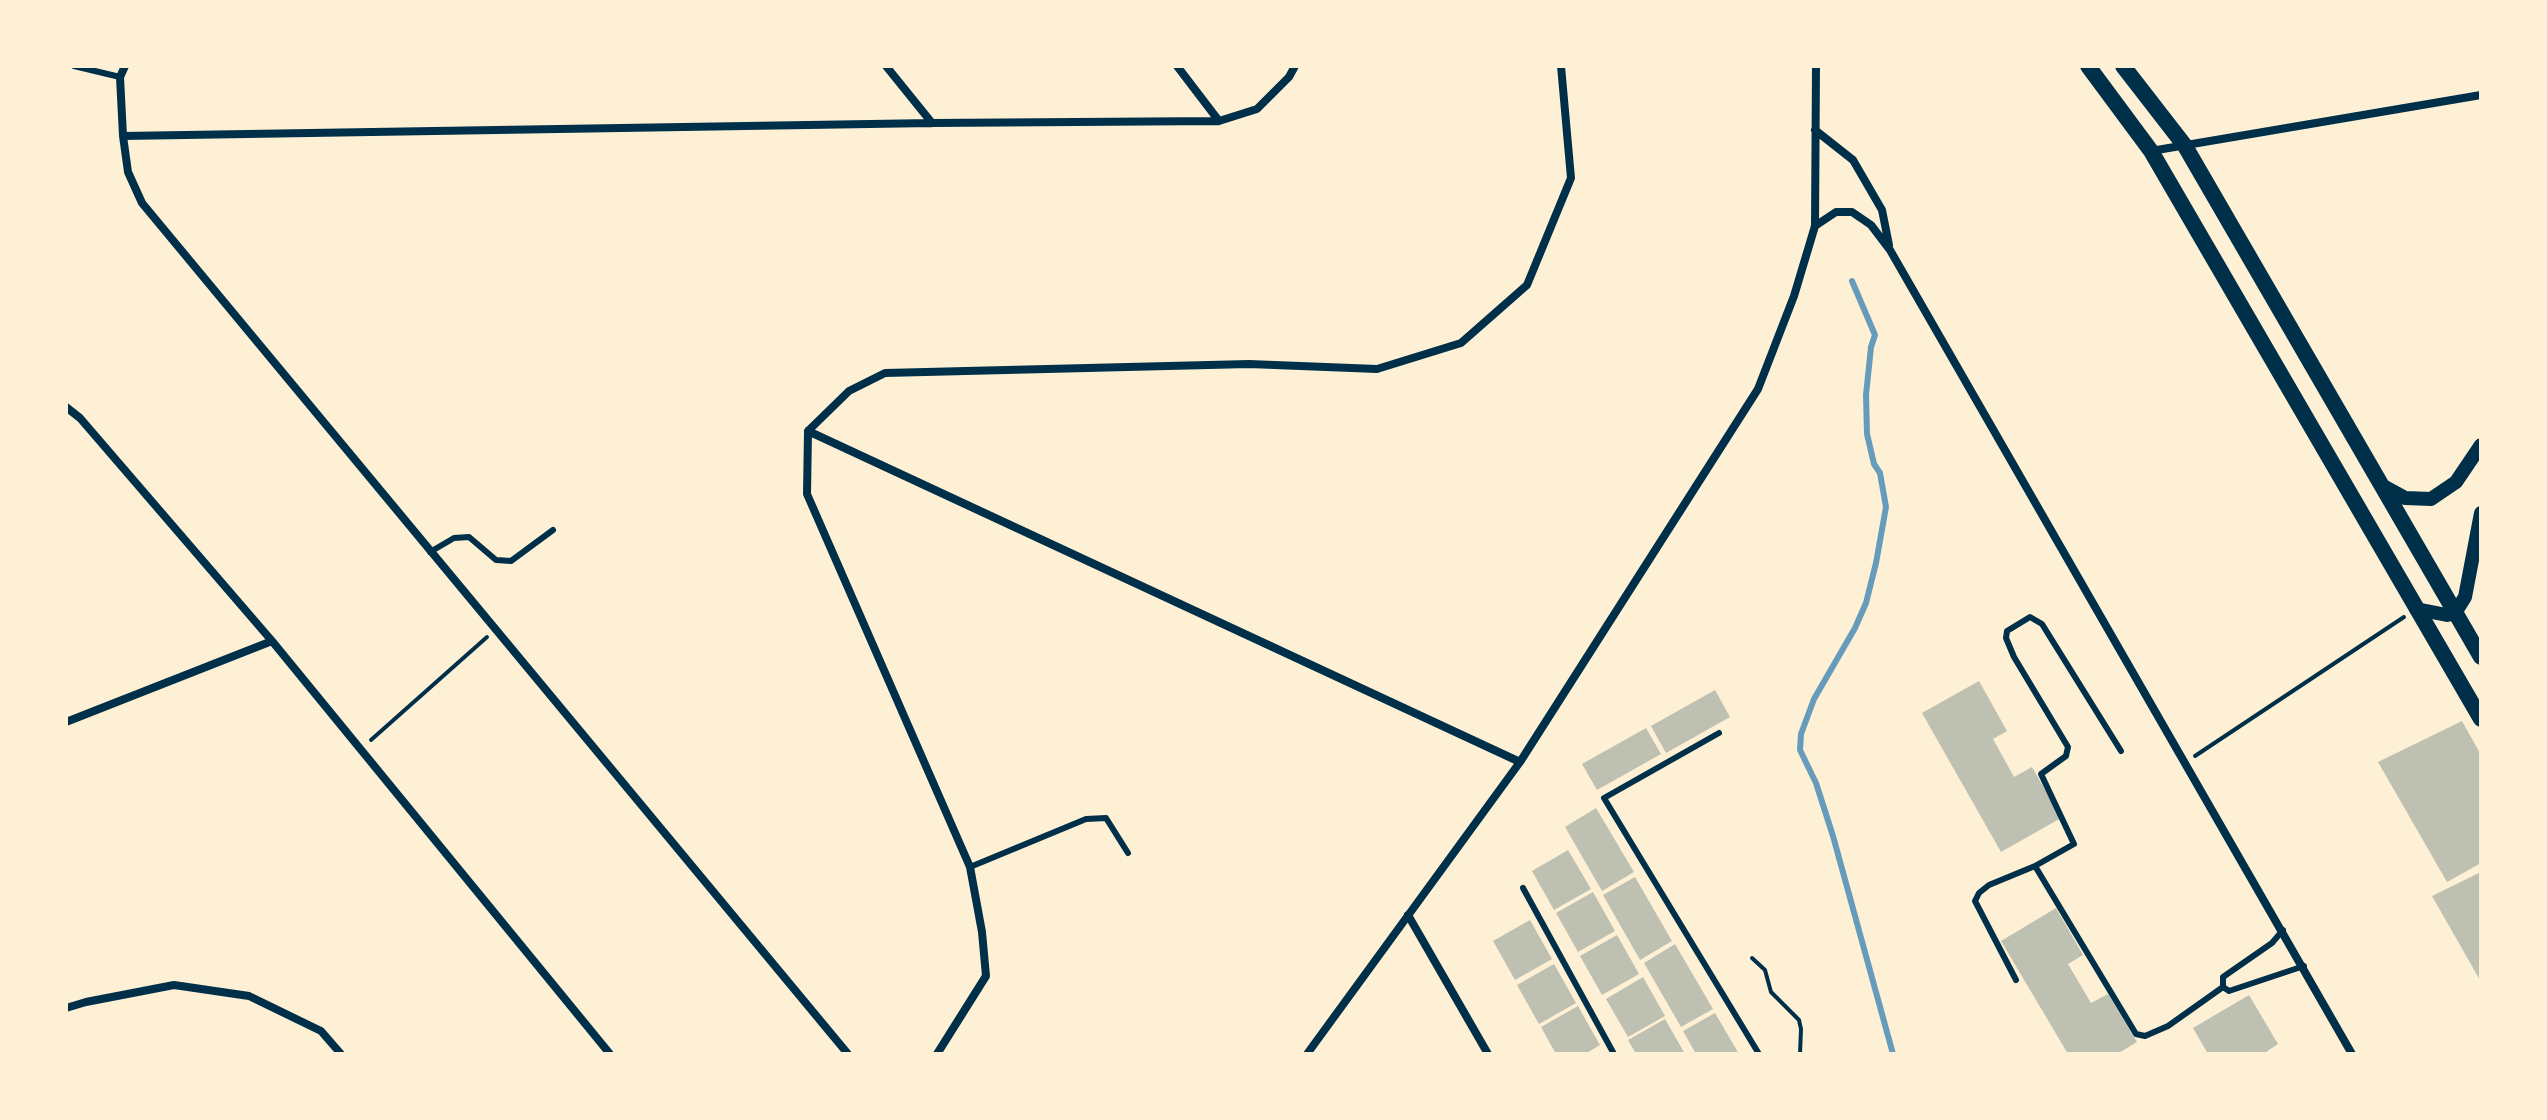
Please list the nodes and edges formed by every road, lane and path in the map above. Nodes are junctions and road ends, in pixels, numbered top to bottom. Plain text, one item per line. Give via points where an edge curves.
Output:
1 (74, 66) edge
2 (125, 66) edge
3 (886, 66) edge
4 (1177, 66) edge
5 (1295, 66) edge
6 (1561, 66) edge
7 (1816, 66) edge
8 (2088, 66) edge
9 (2123, 66) edge
10 (120, 77) junction
11 (2481, 95) edge
12 (1219, 121) junction
13 (932, 123) junction
14 (1815, 130) junction
15 (123, 136) junction
16 (2185, 146) junction
17 (2151, 151) junction
18 (1815, 226) junction
19 (1890, 250) junction
20 (66, 407) edge
21 (808, 431) junction
22 (2481, 445) edge
23 (2383, 486) junction
24 (2481, 513) edge
25 (553, 530) dead end
26 (430, 552) junction
27 (2416, 609) junction
28 (2455, 613) junction
29 (495, 630) junction
30 (272, 641) junction
31 (2481, 657) edge
32 (2481, 719) edge
33 (66, 722) edge
34 (1719, 733) dead end
35 (360, 750) junction
36 (2121, 751) dead end
37 (1520, 762) junction
38 (2186, 762) junction
39 (1128, 853) dead end
40 (2035, 866) junction
41 (970, 867) junction
42 (1523, 888) dead end
43 (1408, 915) junction
44 (2283, 930) junction
45 (1752, 958) dead end
46 (2304, 966) junction
47 (2016, 980) dead end
48 (2223, 987) junction
49 (66, 1008) edge
50 (341, 1054) edge
51 (610, 1054) edge
52 (848, 1054) edge
53 (937, 1054) edge
54 (1307, 1054) edge
55 (1488, 1054) edge
56 (1614, 1054) edge
57 (1759, 1054) edge
58 (1800, 1054) edge
59 (2352, 1054) edge

1 - 10 lane
2 - 10 street
3 - 13 street
4 - 12 street
5 - 12 street via 1257,109
6 - 21 street via 1571,178 1527,285 1461,343 1377,369 1249,364 885,373 849,391
7 - 14 street
8 - 17 main road
9 - 16 main road
10 - 15 street
11 - 16 street
12 - 13 street
13 - 15 street
14 - 18 street
14 - 19 street via 1853,160 1882,210
15 - 26 street via 128,172 142,203
16 - 17 street
16 - 23 main road
17 - 27 main road
18 - 19 street via 1836,212 1852,212 1871,225
18 - 37 street via 1758,389
19 - 38 street
20 - 30 street
21 - 37 street
21 - 41 street via 807,494
22 - 23 street via 2456,482 2431,499 2405,498
23 - 28 main road
24 - 28 street via 2465,597
25 - 26 lane via 511,561 496,560 469,537 454,538
26 - 29 street
27 - 28 street
27 - 32 main road
27 - 38 path
28 - 31 main road
29 - 35 path
29 - 52 street
30 - 33 street
30 - 35 street
34 - 57 lane via 1604,798
35 - 51 street
36 - 40 lane via 2042,624 2030,617 2007,631 2014,657 2068,747 2066,756 2041,774 2074,844
37 - 43 street
38 - 44 street
39 - 41 lane via 1106,818 1086,819
40 - 47 lane via 1989,885 1975,901
40 - 48 lane via 2136,1034 2145,1036 2168,1026
41 - 53 street via 986,976
42 - 56 lane
43 - 54 street
43 - 55 street
44 - 46 street
44 - 48 lane via 2223,977
45 - 58 path via 1765,970 1771,992 1799,1020
46 - 48 lane via 2229,991
46 - 59 street
49 - 50 street via 174,985 249,996 321,1031

